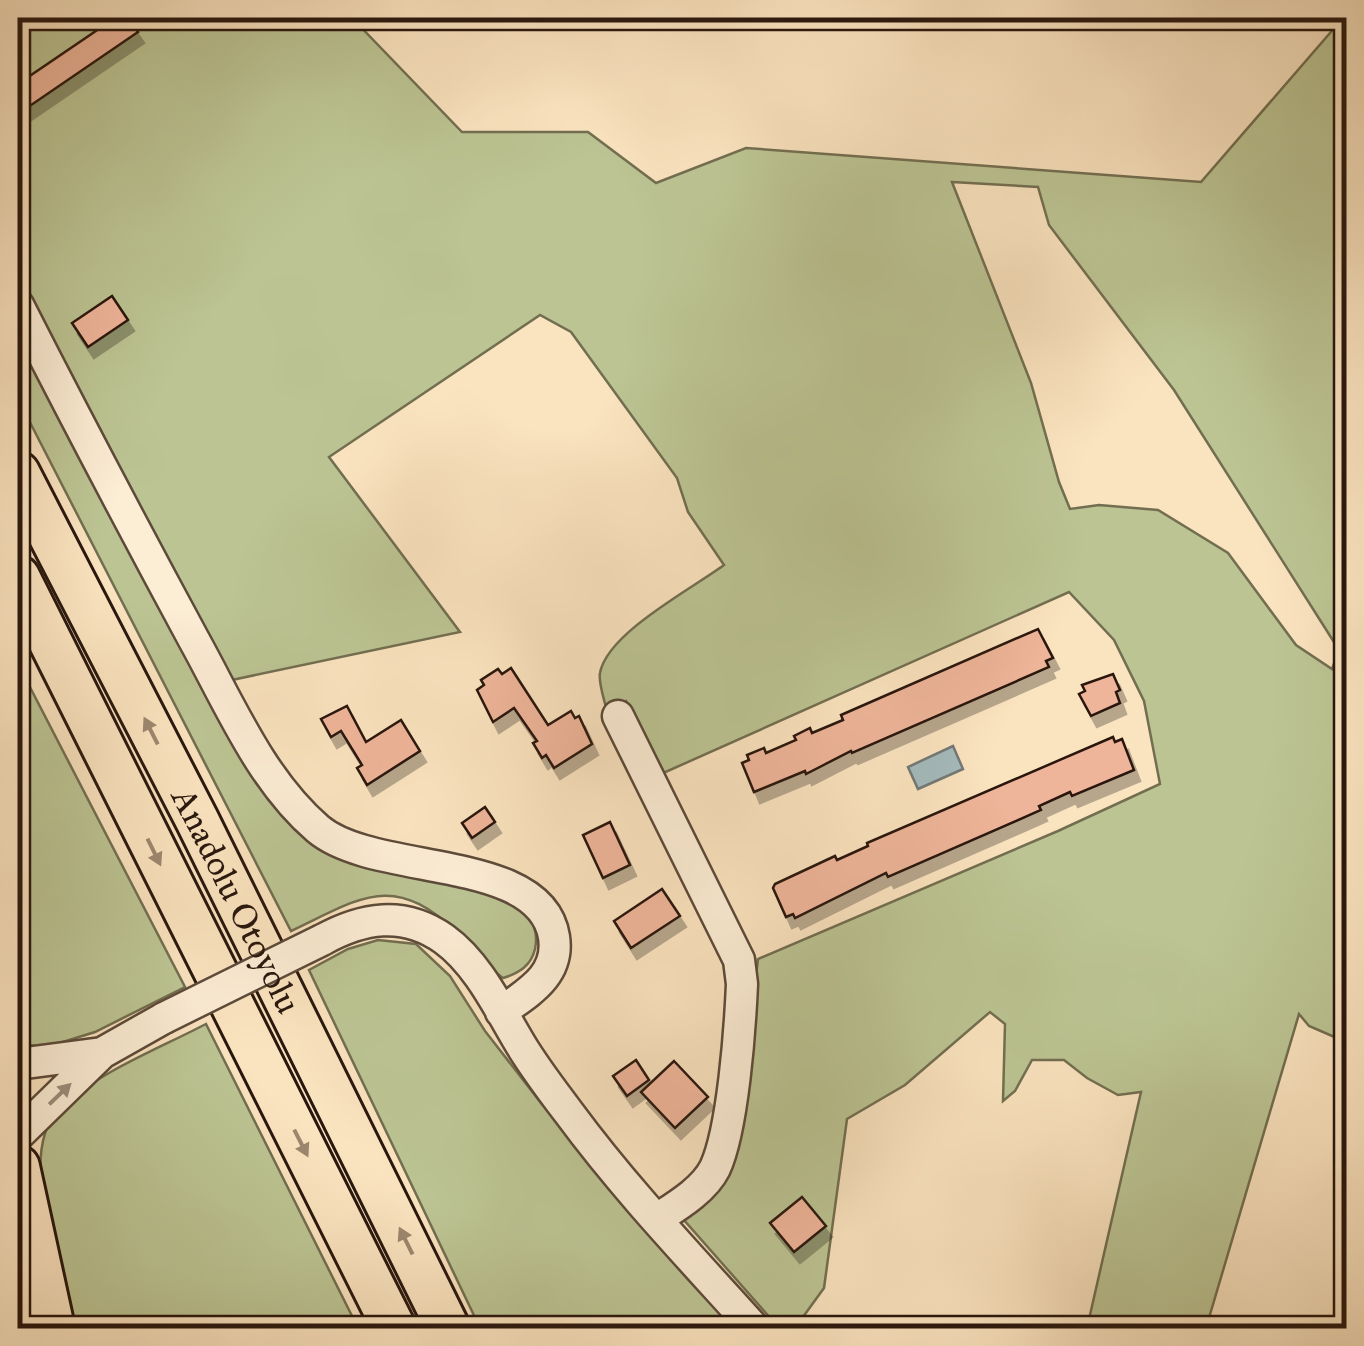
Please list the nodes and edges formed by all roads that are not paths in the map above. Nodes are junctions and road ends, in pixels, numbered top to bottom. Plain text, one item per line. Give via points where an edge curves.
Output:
1 (18, 305) edge
2 (18, 474) edge
3 (18, 577) edge
4 (618, 716) dead end
5 (501, 1012) junction
6 (102, 1053) junction
7 (18, 1064) edge
8 (18, 1135) edge
9 (18, 1167) edge
10 (657, 1219) junction
11 (52, 1328) edge
12 (394, 1328) edge
13 (448, 1328) edge
14 (754, 1328) edge

1 - 5 street via 99,466 285,795 336,842 496,880 531,898 547,917 553,961 541,982
13 -> 2 highway, Anadolu Otoyolu
3 -> 12 highway, Anadolu Otoyolu
4 - 10 street via 739,960 742,984 714,1170
5 - 6 street, bridge via 443,938 411,922 366,920
5 - 10 street via 570,1116
6 - 7 street
8 -> 6 street
9 - 11 highway
10 - 14 street

